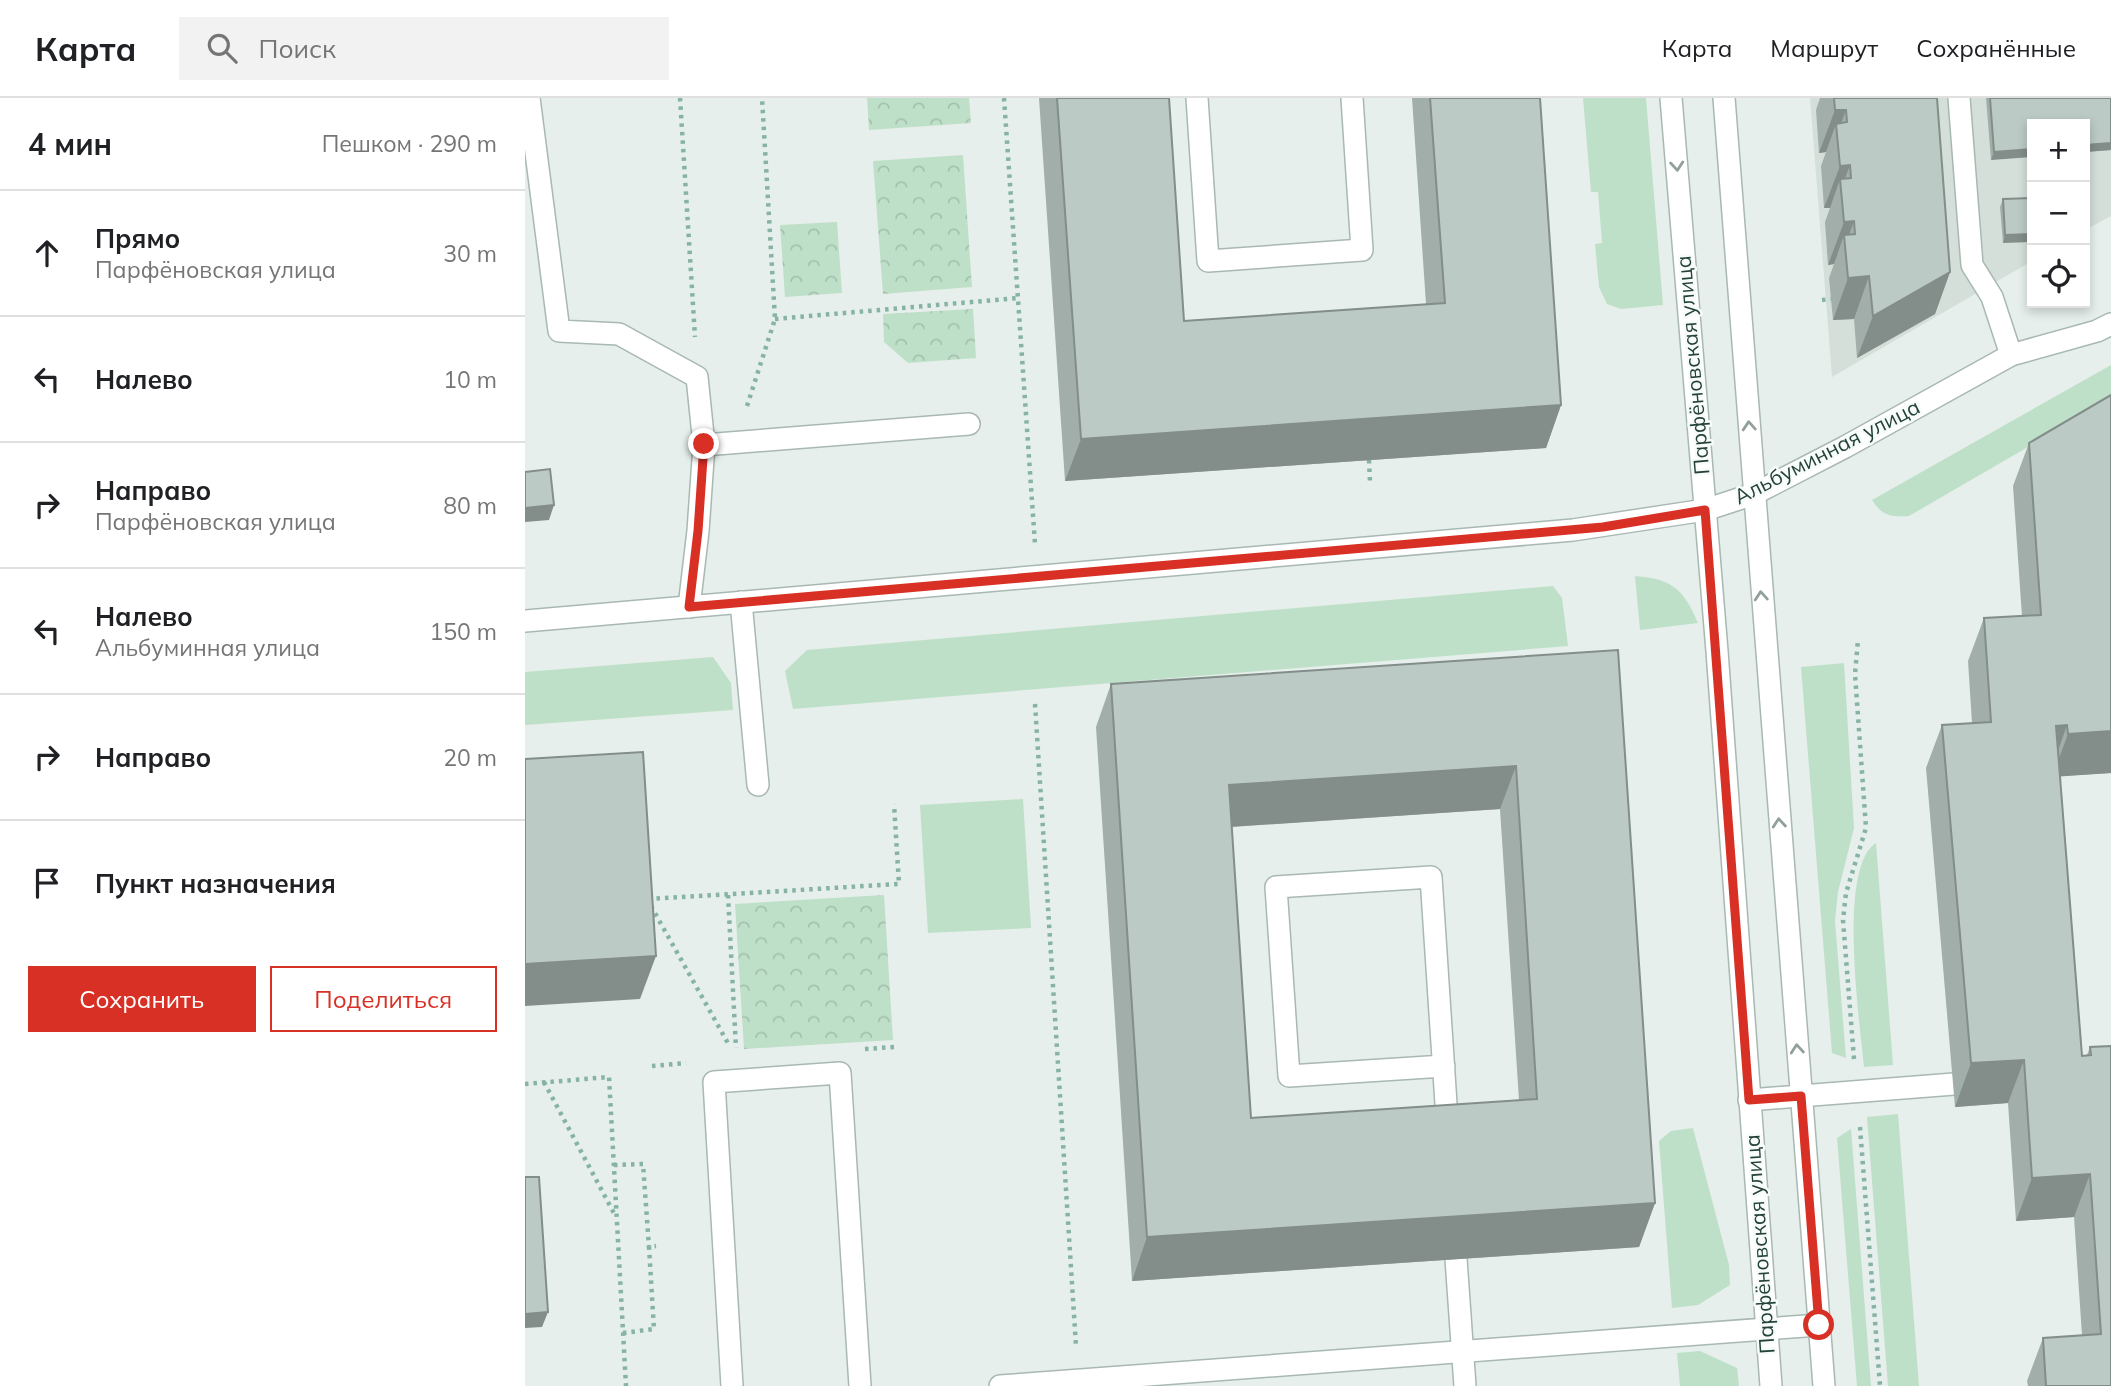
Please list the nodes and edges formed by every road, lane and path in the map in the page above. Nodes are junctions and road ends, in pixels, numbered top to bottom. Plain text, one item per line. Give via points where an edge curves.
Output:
1 (529, 98) edge
2 (680, 98) edge
3 (762, 98) edge
4 (1004, 98) edge
5 (1197, 98) edge
6 (1352, 98) edge
7 (1671, 98) edge
8 (1724, 98) edge
9 (1959, 98) edge
10 (1018, 298) junction
11 (1831, 299) dead end
12 (1822, 300) dead end
13 (775, 318) junction
14 (2111, 324) edge
15 (2011, 355) junction
16 (697, 377) junction
17 (969, 424) dead end
18 (737, 440) junction
19 (704, 444) junction
20 (1369, 460) edge
21 (1370, 482) edge
22 (1754, 494) junction
23 (1705, 510) junction
24 (1033, 524) dead end
25 (741, 602) junction
26 (689, 607) junction
27 (525, 621) edge
28 (1858, 640) dead end
29 (1035, 704) dead end
30 (758, 785) dead end
31 (894, 804) dead end
32 (728, 895) junction
33 (1444, 1066) junction
34 (544, 1082) junction
35 (525, 1084) edge
36 (1954, 1084) dead end
37 (1857, 1092) junction
38 (1801, 1096) junction
39 (1749, 1100) junction
40 (1449, 1147) edge
41 (614, 1165) junction
42 (617, 1218) junction
43 (656, 1246) dead end
44 (649, 1247) junction
45 (1456, 1259) edge
46 (1819, 1325) junction
47 (1767, 1330) junction
48 (623, 1333) junction
49 (1463, 1351) junction
50 (1078, 1380) junction
51 (626, 1386) edge
52 (732, 1386) edge
53 (860, 1386) edge
54 (1000, 1386) edge
55 (1465, 1386) edge
56 (1771, 1386) edge
57 (1824, 1386) edge
58 (1880, 1386) edge

1 - 16 street via 559,331 619,334
2 - 16 path
3 - 13 path
4 - 10 path
5 - 6 street via 1208,261 1362,250
7 -> 23 street, Парфёновская улица
22 -> 8 street
9 - 15 street via 1972,265 1992,297
10 - 13 path
10 - 24 path
11 - 12 path
13 - 18 path
14 - 15 street, Альбуминная улица
15 - 22 street, Альбуминная улица
16 - 19 street
17 - 18 street
18 - 19 street
19 - 26 street
20 - 21 path
22 - 23 street, Альбуминная улица
38 -> 22 street
23 - 25 street, Альбуминная улица via 1583,529
23 - 39 street, Парфёновская улица
25 - 26 street, Альбуминная улица
25 - 30 street
26 - 27 street, Альбуминная улица
28 - 37 path via 1855,674 1866,828 1846,893 1843,920
29 - 50 path
31 - 32 path via 899,884
32 - 32 path via 732,976 736,1058 647,900
33 - 33 street via 1289,1076 1276,887 1431,877
33 - 40 street
34 - 35 path
34 - 41 path via 609,1077
34 - 42 path
36 - 37 street
37 - 38 street
37 - 58 path
38 - 39 street
38 - 46 street
39 - 47 street, Парфёновская улица
41 - 42 path
41 - 44 path via 643,1164
42 - 48 path
43 - 44 path
44 - 48 path via 654,1329
45 - 49 street
46 - 47 street
46 - 57 street
47 - 49 street
47 - 56 street, Парфёновская улица
48 - 51 path
49 - 50 street
49 - 55 street
50 - 54 street
52 - 53 street via 714,1082 840,1073

